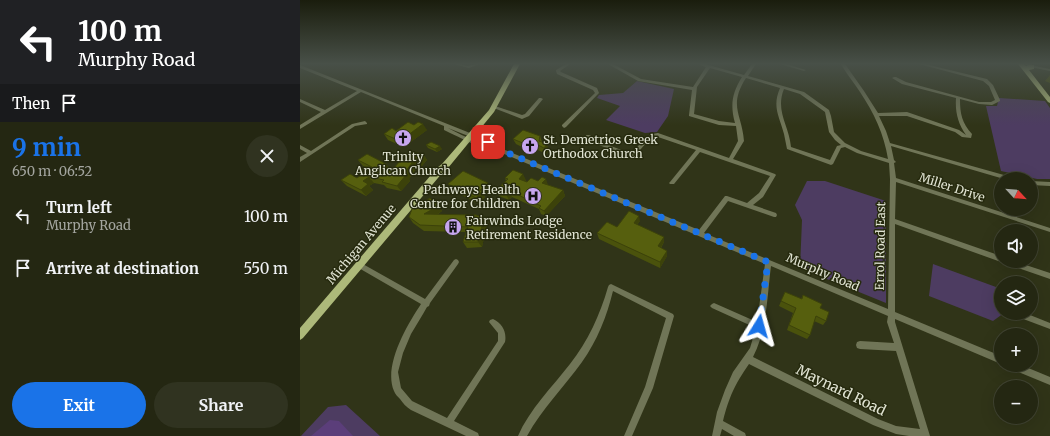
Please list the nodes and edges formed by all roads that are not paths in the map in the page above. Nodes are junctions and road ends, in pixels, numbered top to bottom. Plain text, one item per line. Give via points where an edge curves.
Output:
1 (344, 84) edge
2 (506, 84) edge
3 (584, 84) edge
4 (666, 84) edge
5 (696, 84) edge
6 (740, 84) edge
7 (774, 84) edge
8 (856, 84) edge
9 (909, 84) edge
10 (990, 84) edge
11 (1039, 84) edge
12 (1040, 84) edge
13 (783, 87) junction
14 (694, 89) junction
15 (360, 91) junction
16 (958, 97) junction
17 (1050, 97) edge
18 (541, 99) dead end
19 (300, 100) edge
20 (1050, 101) edge
21 (493, 107) junction
22 (325, 112) junction
23 (876, 115) junction
24 (365, 123) dead end
25 (738, 124) junction
26 (564, 126) dead end
27 (300, 127) edge
28 (468, 136) junction
29 (588, 136) dead end
30 (889, 144) junction
31 (845, 145) junction
32 (300, 147) edge
33 (698, 150) junction
34 (311, 153) junction
35 (300, 160) edge
36 (730, 160) junction
37 (893, 162) junction
38 (994, 174) edge
39 (893, 179) junction
40 (672, 183) dead end
41 (1038, 183) edge
42 (1050, 184) edge
43 (749, 205) junction
44 (774, 215) dead end
45 (892, 220) junction
46 (1050, 230) edge
47 (700, 233) junction
48 (994, 256) edge
49 (456, 262) dead end
50 (768, 262) junction
51 (359, 265) junction
52 (1027, 268) edge
53 (1050, 276) edge
54 (426, 304) junction
55 (714, 306) dead end
56 (890, 313) junction
57 (1034, 320) edge
58 (493, 322) dead end
59 (759, 326) junction
60 (1050, 326) edge
61 (300, 335) edge
62 (860, 345) dead end
63 (898, 347) junction
64 (994, 357) edge
65 (748, 359) junction
66 (1029, 372) edge
67 (1050, 381) edge
68 (448, 423) junction
69 (719, 423) junction
70 (925, 435) edge
71 (475, 436) edge
72 (522, 436) edge
73 (628, 436) edge
74 (716, 436) edge
75 (742, 436) edge

1 - 15 street, Murphy Road
2 - 21 main road, Michigan Avenue
3 - 26 street via 598,93
4 - 14 street
5 - 14 street
6 - 25 street via 734,98
7 - 13 street
8 - 23 street, Errol Road East
9 - 16 street
10 - 16 street via 999,99 996,102 989,104
11 - 20 main road
12 - 17 main road
13 - 31 street via 802,93 824,108 829,114 832,132
13 - 31 street via 777,105 789,148 831,163 839,148
14 - 25 street via 691,115 714,122
15 - 22 street
15 - 28 street, Murphy Road
16 - 23 street via 957,107 963,129 969,137 907,114
18 - 21 street via 522,117
19 - 22 street
21 - 28 main road, Michigan Avenue
22 - 27 street
23 - 30 street, Errol Road East
24 - 34 street via 354,125
25 - 36 street via 741,141
28 - 47 street, Murphy Road via 496,150
28 - 51 main road, Michigan Avenue
29 - 33 street via 593,141 633,156 649,137 654,135
30 - 37 street, Errol Road East
30 - 38 street
31 - 37 street
32 - 34 street
33 - 36 street
33 - 40 street
34 - 35 street
36 - 43 street via 773,175 761,195
37 - 39 street, Errol Road East
39 - 45 street, Errol Road East
39 - 46 street, Miller Drive
41 - 42 street
43 - 44 street
43 - 47 street via 727,198
45 - 48 street
45 - 56 street, Errol Road East
47 - 50 street, Murphy Road
49 - 54 street
50 - 56 street, Murphy Road
50 - 59 street
51 - 54 street
51 - 61 main road, Michigan Avenue
52 - 53 street
54 - 68 street via 403,339 397,354 395,380 399,393 409,404
55 - 59 street
56 - 63 street, Errol Road East
56 - 64 street, Murphy Road
57 - 60 street
58 - 68 street via 501,330 501,342
59 - 65 street
62 - 63 street
63 - 70 street, Errol Road East
65 - 69 street via 733,383
65 - 70 street, Maynard Road via 876,422 896,430
66 - 67 street
68 - 71 street
69 - 74 street
69 - 75 street
72 - 73 street via 542,403 574,366 588,345 611,287 670,316 649,388

